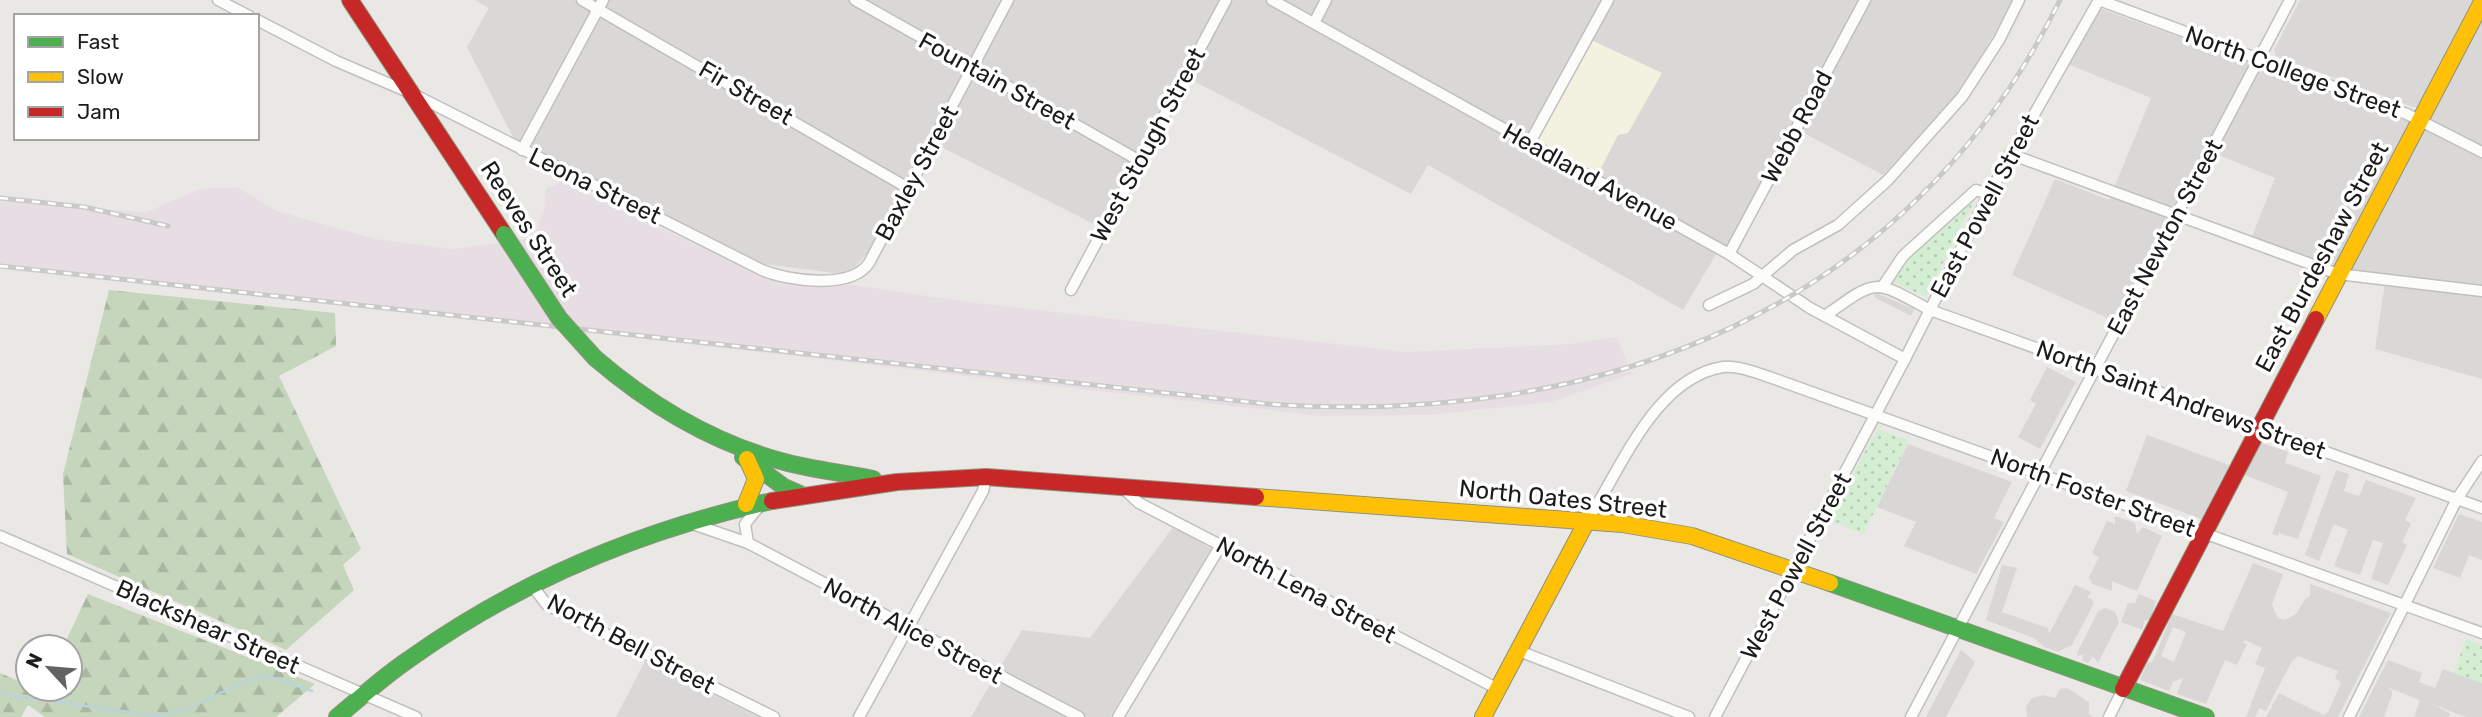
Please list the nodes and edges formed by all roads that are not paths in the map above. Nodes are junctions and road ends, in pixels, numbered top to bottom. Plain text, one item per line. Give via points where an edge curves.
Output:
1 (218, 0) edge
2 (350, 0) edge
3 (582, 0) edge
4 (855, 0) edge
5 (1008, 0) edge
6 (1226, 0) edge
7 (1272, 0) edge
8 (1326, 0) edge
9 (1608, 0) edge
10 (1865, 0) edge
11 (2019, 0) edge
12 (2099, 0) edge
13 (2290, 0) edge
14 (2482, 2) edge
15 (601, 4) edge
16 (245, 14) edge
17 (259, 21) edge
18 (1314, 23) junction
19 (2259, 59) junction
20 (972, 67) junction
21 (413, 94) junction
22 (2420, 120) junction
23 (1529, 144) junction
24 (522, 150) junction
25 (2482, 152) edge
26 (2010, 154) junction
27 (1140, 161) junction
28 (908, 188) junction
29 (1989, 194) junction
30 (2176, 215) junction
31 (1729, 254) junction
32 (864, 271) joint
33 (1764, 274) junction
34 (2338, 274) junction
35 (1883, 286) junction
36 (1072, 290) dead end
37 (2482, 291) edge
38 (1709, 305) dead end
39 (1930, 310) junction
40 (1825, 316) junction
41 (1905, 359) junction
42 (2095, 370) junction
43 (1876, 415) junction
44 (2259, 428) junction
45 (713, 440) junction
46 (747, 458) junction
47 (766, 458) junction
48 (2482, 461) edge
49 (2040, 473) junction
50 (986, 477) junction
51 (887, 482) junction
52 (1119, 485) junction
53 (775, 496) junction
54 (2457, 499) junction
55 (746, 504) junction
56 (2482, 508) edge
57 (1587, 521) junction
58 (684, 522) junction
59 (2204, 533) junction
60 (0, 536) edge
61 (748, 544) junction
62 (1221, 545) junction
63 (1793, 570) junction
64 (531, 584) junction
65 (2406, 605) junction
66 (908, 629) junction
67 (1957, 629) junction
68 (2482, 633) edge
69 (1519, 651) junction
70 (1498, 689) junction
71 (2123, 689) junction
72 (363, 694) junction
73 (1057, 712) edge
74 (337, 717) edge
75 (416, 717) edge
76 (774, 717) edge
77 (859, 717) edge
78 (1079, 717) edge
79 (1118, 717) edge
80 (1483, 717) edge
81 (1689, 717) edge
82 (1715, 717) edge
83 (1912, 717) edge
84 (2109, 717) edge
85 (2206, 717) edge
86 (2349, 717) edge

1 - 16 street
2 - 21 main road, Reeves Street
3 - 15 street, Fir Street
4 - 20 street, Fountain Street
5 - 20 street, Baxley Street
6 - 27 street, West Stough Street
7 - 18 street, Headland Avenue
8 - 18 street
9 - 23 street
10 - 31 street, Webb Road
11 - 33 street via 1962,97 1915,151 1838,225 1793,250
12 - 19 street, North College Street
12 - 26 street, East Powell Street
13 - 19 street, East Newton Street
14 - 22 main road, East Burdeshaw Street
15 - 24 street
15 - 28 street, Fir Street
17 - 21 street, Leona Street
18 - 23 street, Headland Avenue
19 - 22 street, North College Street
19 - 30 street, East Newton Street
20 - 27 street, Fountain Street
20 - 28 street, Baxley Street
21 - 24 street, Leona Street
21 - 45 main road, Reeves Street, bridge via 559,318 595,358 649,402
22 - 25 street, North College Street
22 - 34 main road, East Burdeshaw Street
23 - 31 street, Headland Avenue
24 - 32 street, Leona Street via 773,274 836,280
26 - 29 street, East Powell Street
26 - 30 street
27 - 36 street, West Stough Street
28 - 32 street, Baxley Street
29 - 35 street via 1976,190 1903,256
29 - 39 street, East Powell Street
30 - 34 street
30 - 42 street, East Newton Street
31 - 33 street, Headland Avenue
33 - 38 street
33 - 40 street, Headland Avenue
34 - 37 street
34 - 44 main road, East Burdeshaw Street
35 - 39 street, North Saint Andrews Street
35 - 40 street via 1864,290
39 - 41 street, East Powell Street
39 - 42 street, North Saint Andrews Street
40 - 41 street, Headland Avenue
41 - 43 street, East Powell Street
42 - 44 street, North Saint Andrews Street
42 - 49 street, East Newton Street
43 - 49 street, North Foster Street
43 - 57 street, North Foster Street via 1755,373 1724,366 1702,374 1669,396 1646,420
43 - 63 street, West Powell Street
44 - 54 street, North Saint Andrews Street
44 - 59 main road, East Burdeshaw Street
45 - 46 main road, Reeves Street
45 - 47 main road, Reeves Street
46 - 53 main road, Reeves Street via 757,463
46 - 55 main road via 756,479
47 - 51 main road, Reeves Street
47 - 53 main road via 782,472
48 - 54 street
49 - 59 street, North Foster Street
49 - 67 street, East Newton Street
50 - 51 main road, North Oates Street
50 - 52 main road, North Oates Street
50 - 66 street via 983,491
51 - 53 main road
52 - 57 main road, North Oates Street
52 - 62 street, North Lena Street via 1139,503
53 - 55 main road
53 - 61 street via 745,524
54 - 56 street, North Saint Andrews Street
54 - 65 street
55 - 58 main road
57 - 63 main road, North Oates Street via 1692,536
57 - 69 main road
58 - 61 street, North Alice Street
58 - 64 main road via 625,542
59 - 65 street, North Foster Street
59 - 71 main road, East Burdeshaw Street
60 - 72 street, Blackshear Street
61 - 66 street, North Alice Street
62 - 70 street, North Lena Street
62 - 79 street
63 - 67 main road, North Oates Street
63 - 82 street, West Powell Street
64 - 72 main road via 457,627
64 - 76 street, North Bell Street via 547,605
65 - 68 street, North Foster Street
65 - 86 street
66 - 73 street, North Alice Street
66 - 77 street
67 - 71 main road, North Oates Street
67 - 83 street, East Newton Street
69 - 70 main road
69 - 81 street
70 - 80 main road
71 - 84 street
71 - 85 main road, North Oates Street
72 - 74 main road
72 - 75 street, Blackshear Street
73 - 78 street, North Alice Street

